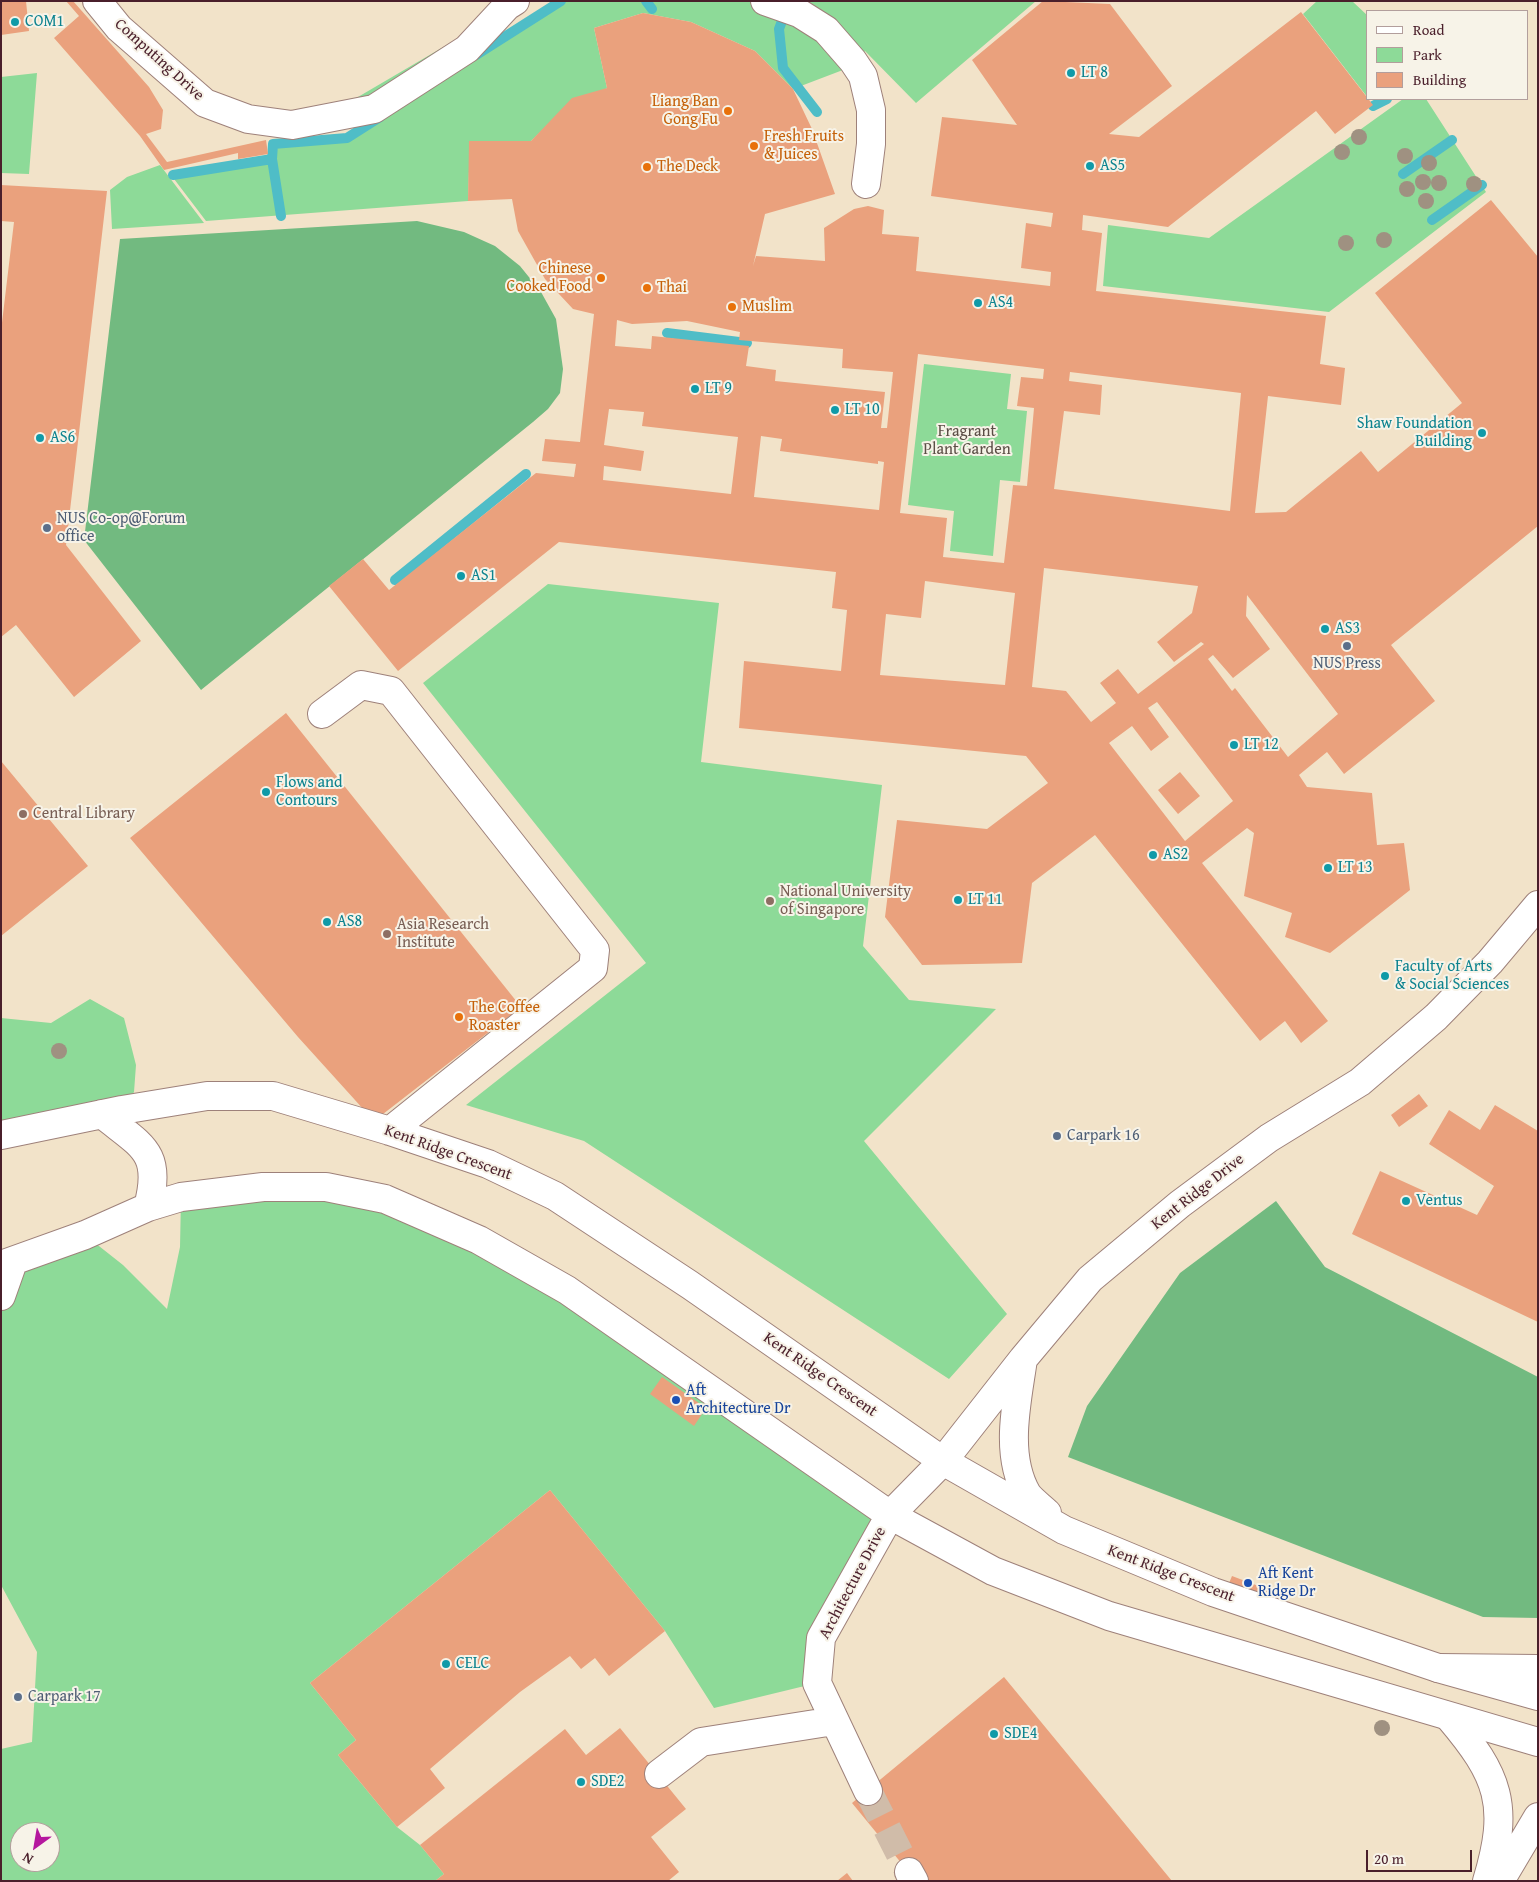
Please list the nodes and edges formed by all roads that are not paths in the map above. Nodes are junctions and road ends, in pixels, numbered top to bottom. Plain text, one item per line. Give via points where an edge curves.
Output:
1 (97, 1) edge
2 (515, 1) edge
3 (765, 1) edge
4 (866, 184) dead end
5 (322, 714) dead end
6 (1538, 905) edge
7 (102, 1114) junction
8 (390, 1131) junction
9 (1, 1135) edge
10 (148, 1207) junction
11 (7, 1263) edge
12 (1, 1296) edge
13 (1022, 1360) junction
14 (943, 1461) junction
15 (890, 1515) junction
16 (1064, 1530) junction
17 (1438, 1668) junction
18 (1538, 1669) edge
19 (1538, 1696) edge
20 (1448, 1717) junction
21 (834, 1721) junction
22 (1538, 1742) edge
23 (659, 1774) dead end
24 (868, 1791) tunnel mouth
25 (1538, 1817) edge
26 (1488, 1881) edge
27 (1500, 1881) edge

1 - 2 street, Computing Drive via 119,28 205,103 248,119 292,125 374,109 467,49
3 - 4 street via 799,13 826,30 863,76 870,110 871,144
5 - 8 street via 361,685 391,691 595,950 593,968
6 - 13 street, Kent Ridge Drive via 1447,1020 1360,1082 1269,1138 1150,1229 1090,1279
7 - 8 street, Kent Ridge Crescent via 207,1096 273,1096
7 - 9 street, Kent Ridge Crescent
7 - 10 street via 147,1150 154,1179
8 - 14 street, Kent Ridge Crescent via 488,1164 555,1196 690,1285
10 - 11 street via 85,1235
10 - 15 street via 181,1197 263,1188 326,1187 385,1198 479,1240 567,1290
11 - 12 street
13 - 14 street, Kent Ridge Drive
13 - 16 street via 1014,1435 1017,1467 1028,1495
14 - 15 street, Kent Ridge Drive
14 - 16 street, Kent Ridge Crescent
15 - 20 street via 994,1571 1109,1616
15 - 21 street, Architecture Drive via 821,1638 818,1683
16 - 17 street, Kent Ridge Crescent via 1213,1592
17 - 18 street
17 - 19 street, Kent Ridge Crescent
20 - 22 street
20 - 26 street via 1471,1743 1486,1767 1497,1797 1500,1822
21 - 23 street via 701,1742
21 - 24 street, Architecture Drive
25 - 27 street

